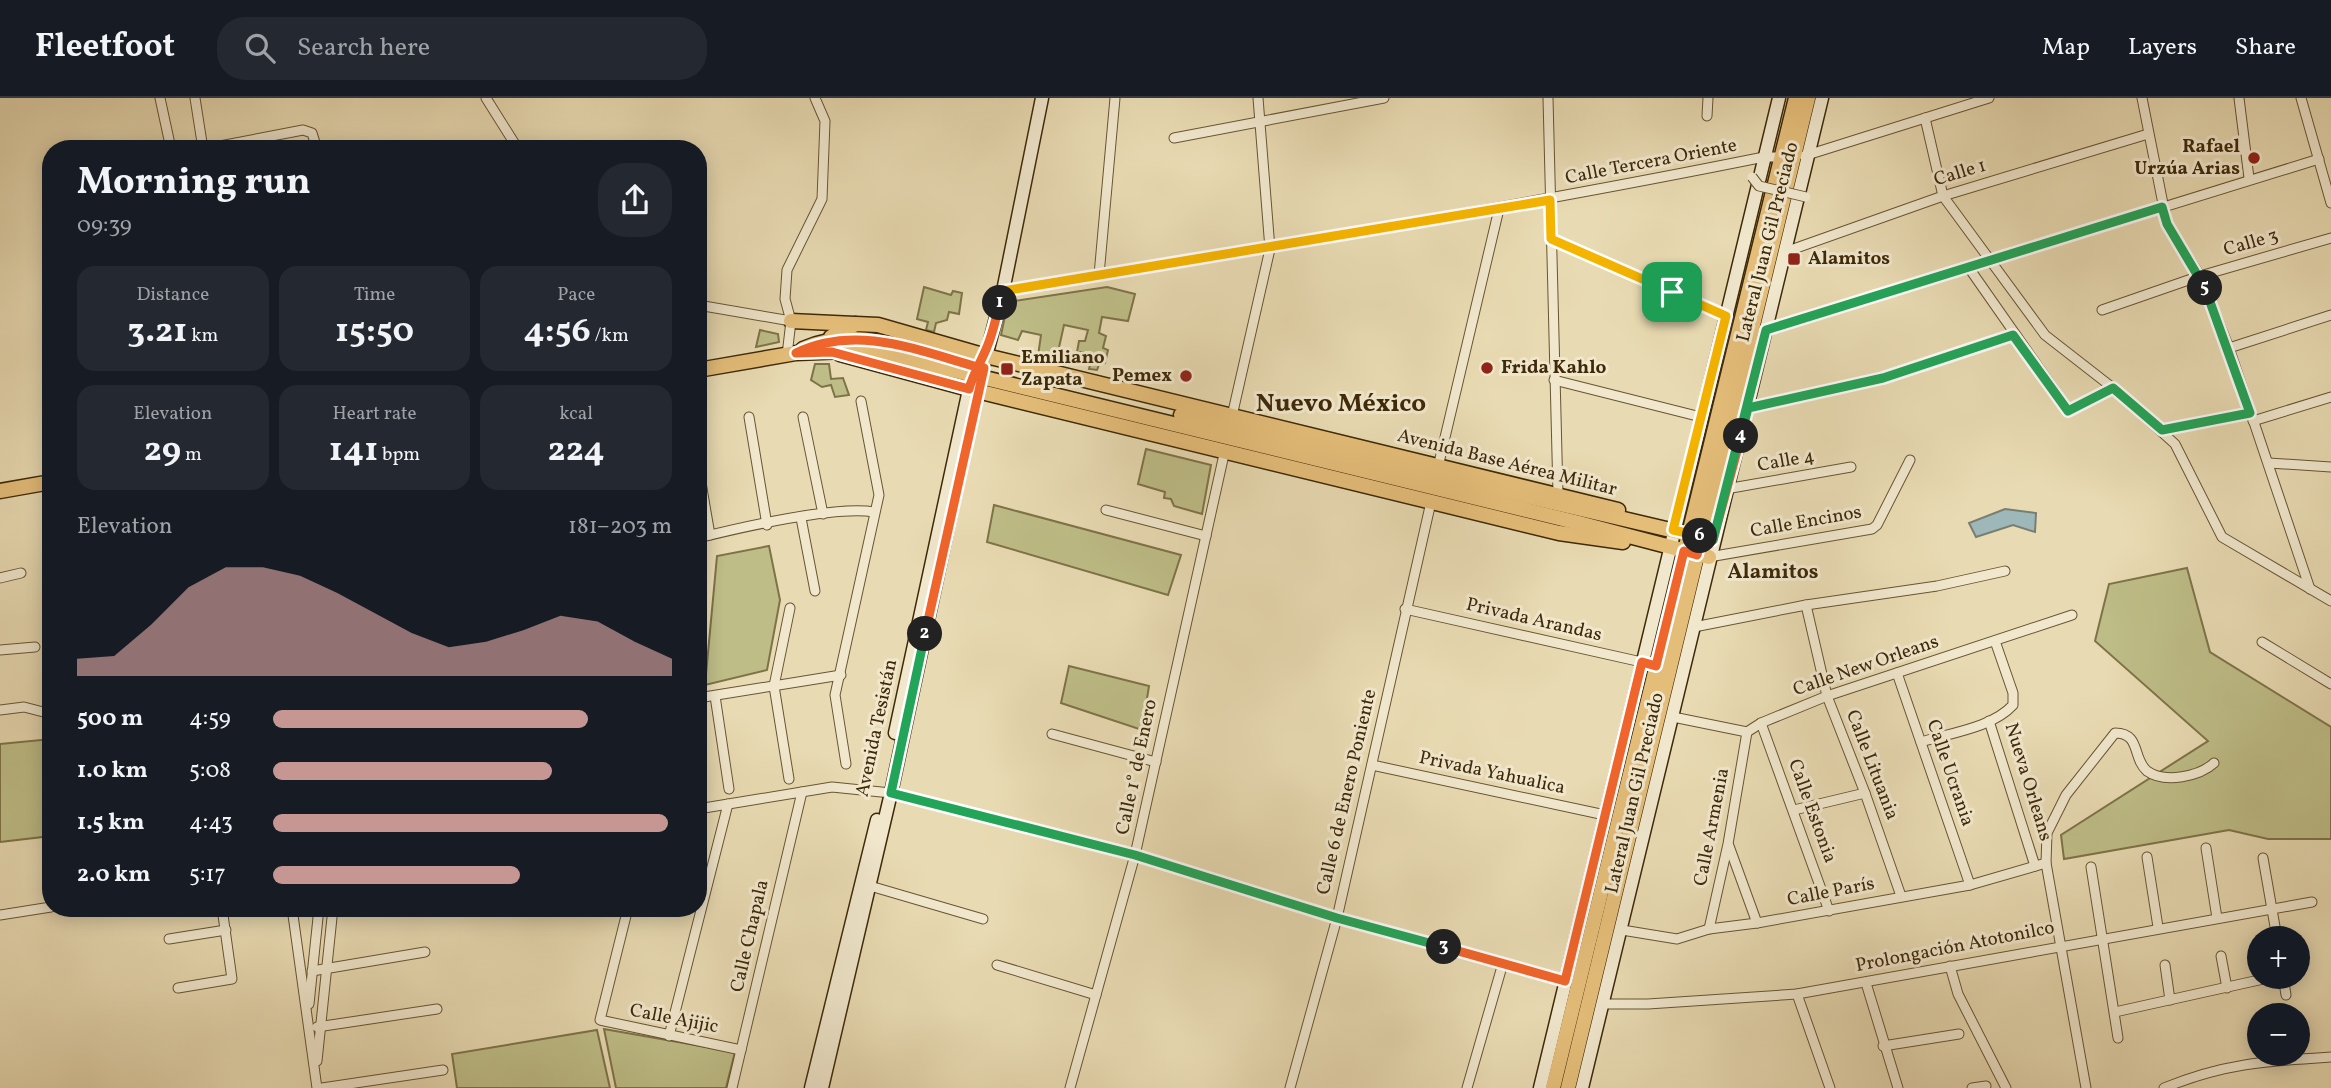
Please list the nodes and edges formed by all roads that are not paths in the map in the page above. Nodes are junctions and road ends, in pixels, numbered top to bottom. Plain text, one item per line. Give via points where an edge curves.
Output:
1 (160, 98) edge
2 (195, 98) edge
3 (486, 98) edge
4 (815, 98) edge
5 (1042, 98) edge
6 (1115, 98) edge
7 (1258, 98) edge
8 (1384, 98) edge
9 (1548, 98) edge
10 (1708, 98) edge
11 (1779, 98) edge
12 (1796, 98) edge
13 (1808, 98) edge
14 (1822, 98) edge
15 (1989, 98) edge
16 (2142, 98) edge
17 (2239, 98) edge
18 (2301, 98) edge
19 (1366, 100) edge
20 (1707, 116) dead end
21 (1924, 118) junction
22 (1261, 123) junction
23 (2148, 134) junction
24 (1174, 138) dead end
25 (169, 140) edge
26 (202, 140) edge
27 (262, 140) edge
28 (314, 140) edge
29 (512, 140) edge
30 (1808, 156) junction
31 (1787, 157) junction
32 (1764, 158) junction
33 (2319, 159) junction
34 (1752, 177) dead end
35 (2249, 178) junction
36 (1943, 196) junction
37 (1806, 197) dead end
38 (1550, 200) junction
39 (2331, 203) edge
40 (2162, 207) junction
41 (1499, 209) junction
42 (2331, 238) edge
43 (1551, 239) junction
44 (1270, 249) junction
45 (1785, 252) junction
46 (1990, 261) junction
47 (1969, 268) junction
48 (1099, 275) junction
49 (2200, 276) junction
50 (1003, 291) junction
51 (707, 306) edge
52 (2102, 310) dead end
53 (2331, 315) edge
54 (1726, 316) junction
55 (791, 320) junction
56 (856, 324) junction
57 (1766, 330) junction
58 (2013, 335) junction
59 (818, 343) junction
60 (2229, 348) junction
61 (832, 352) junction
62 (791, 354) junction
63 (982, 363) junction
64 (707, 368) edge
65 (1554, 380) junction
66 (2113, 388) junction
67 (973, 390) junction
68 (2331, 397) edge
69 (862, 401) dead end
70 (1748, 408) junction
71 (1232, 416) junction
72 (803, 417) dead end
73 (1701, 417) junction
74 (2252, 417) junction
75 (749, 418) dead end
76 (2162, 430) junction
77 (1225, 450) junction
78 (1910, 460) dead end
79 (2269, 463) junction
80 (1438, 467) junction
81 (1851, 467) dead end
82 (2331, 467) edge
83 (42, 484) edge
84 (1726, 489) junction
85 (0, 491) edge
86 (1558, 494) junction
87 (1431, 502) junction
88 (1106, 510) dead end
89 (874, 512) junction
90 (823, 514) junction
91 (707, 518) edge
92 (801, 518) junction
93 (767, 524) junction
94 (1658, 526) junction
95 (1673, 530) junction
96 (710, 535) junction
97 (707, 536) edge
98 (1206, 536) junction
99 (1701, 537) junction
100 (1647, 543) junction
101 (1669, 548) junction
102 (1697, 554) junction
103 (2005, 571) dead end
104 (21, 573) dead end
105 (0, 578) edge
106 (2310, 589) junction
107 (815, 591) dead end
108 (2331, 601) edge
109 (1806, 605) junction
110 (790, 608) dead end
111 (1405, 609) junction
112 (2072, 615) dead end
113 (1694, 627) junction
114 (1995, 640) junction
115 (2262, 642) dead end
116 (34, 647) dead end
117 (0, 650) edge
118 (1649, 664) junction
119 (1897, 673) junction
120 (841, 675) junction
121 (2331, 684) edge
122 (774, 686) junction
123 (715, 696) junction
124 (1827, 696) junction
125 (707, 697) edge
126 (0, 710) edge
127 (42, 712) edge
128 (1672, 717) junction
129 (1989, 721) junction
130 (1761, 723) junction
131 (1747, 732) junction
132 (1052, 734) dead end
133 (1921, 742) junction
134 (1156, 762) junction
135 (2214, 763) dead end
136 (846, 764) dead end
137 (1372, 765) junction
138 (789, 779) dead end
139 (729, 789) dead end
140 (802, 792) junction
141 (887, 793) junction
142 (1865, 793) junction
143 (728, 804) junction
144 (707, 808) edge
145 (1794, 810) junction
146 (1605, 815) junction
147 (1728, 844) junction
148 (2206, 848) dead end
149 (1135, 855) junction
150 (2147, 857) dead end
151 (2263, 858) dead end
152 (2046, 863) junction
153 (2035, 866) junction
154 (2091, 867) dead end
155 (1970, 885) junction
156 (870, 886) junction
157 (707, 888) edge
158 (1901, 897) junction
159 (2312, 902) dead end
160 (42, 909) edge
161 (2273, 909) junction
162 (1829, 911) junction
163 (0, 915) edge
164 (224, 917) edge
165 (293, 917) edge
166 (318, 917) edge
167 (330, 917) edge
168 (626, 917) edge
169 (700, 917) edge
170 (1337, 918) junction
171 (2217, 918) junction
172 (984, 919) dead end
173 (1758, 923) junction
174 (2275, 926) edge
175 (2158, 928) junction
176 (1709, 929) junction
177 (226, 930) junction
178 (1622, 930) junction
179 (2102, 937) junction
180 (169, 939) dead end
181 (2062, 944) junction
182 (425, 952) dead end
183 (2221, 956) dead end
184 (1503, 963) junction
185 (997, 965) dead end
186 (2165, 965) dead end
187 (1950, 966) junction
188 (327, 969) junction
189 (312, 971) junction
190 (1565, 981) junction
191 (1866, 983) junction
192 (2247, 983) edge
193 (178, 988) dead end
194 (2227, 988) junction
195 (2285, 989) edge
196 (1797, 994) junction
197 (1096, 995) junction
198 (2286, 995) dead end
199 (2171, 1000) junction
200 (1603, 1004) junction
201 (437, 1009) dead end
202 (2115, 1012) junction
203 (308, 1025) junction
204 (321, 1026) junction
205 (1959, 1034) dead end
206 (670, 1036) junction
207 (2118, 1038) dead end
208 (1883, 1046) junction
209 (741, 1050) junction
210 (2331, 1057) edge
211 (443, 1070) dead end
212 (315, 1073) junction
213 (1551, 1079) edge
214 (1986, 1086) dead end
215 (320, 1088) edge
216 (732, 1088) edge
217 (811, 1088) edge
218 (822, 1088) edge
219 (1070, 1088) edge
220 (1290, 1088) edge
221 (1467, 1088) edge
222 (1539, 1088) edge
223 (1568, 1088) edge
224 (1582, 1088) edge
225 (1830, 1088) edge
226 (1898, 1088) edge
227 (1972, 1088) edge
228 (2006, 1088) edge
229 (2086, 1088) edge
230 (2164, 1088) edge

1 - 25 street
2 - 26 street
3 - 29 street
4 - 55 street via 825,121 822,199 787,270 785,299
5 - 50 main road, Avenida Tesistán
6 - 48 street
7 - 22 street
8 - 19 street
9 - 38 street
10 - 20 street
11 - 32 main road, Lateral Juan Gil Preciado
12 - 31 main road
13 - 31 main road
14 - 30 main road, Lateral Juan Gil Preciado
15 - 21 street, Calle Tercera Oriente
16 - 23 street
17 - 35 street
18 - 33 street
19 - 22 street
21 - 30 street, Calle Tercera Oriente
21 - 36 street
22 - 24 street
22 - 44 street
23 - 36 street, Calle 1
23 - 40 street
27 - 28 street via 303,130 312,133
30 - 31 street, Calle Tercera Oriente
30 - 45 main road, Lateral Juan Gil Preciado
31 - 32 street, Calle Tercera Oriente
31 - 99 main road
32 - 38 street, Calle Tercera Oriente
32 - 54 main road, Lateral Juan Gil Preciado
33 - 35 street
33 - 39 street
34 - 37 street, bridge via 1759,186
35 - 40 street
36 - 45 street, Calle 1
36 - 46 street
38 - 41 street, Calle Tercera Oriente
38 - 43 street
40 - 46 street
40 - 49 street via 2167,224
41 - 44 street, Calle Tercera Oriente
41 - 80 street
42 - 49 street, Calle 3
43 - 54 street
43 - 65 street
44 - 48 street, Calle Tercera Oriente
44 - 71 street
45 - 57 main road, Lateral Juan Gil Preciado
46 - 47 street
46 - 66 street via 2045,335
47 - 57 street
47 - 58 street
48 - 50 street, Calle Tercera Oriente
49 - 52 street, Calle 3
49 - 60 street
50 - 63 main road, Avenida Tesistán
51 - 55 street
53 - 60 street
54 - 73 main road, Lateral Juan Gil Preciado
55 - 56 main road
55 - 62 street
56 - 59 main road, Avenida Base Aérea Militar
56 - 63 main road, Avenida Base Aérea Militar via 878,325
57 - 70 main road, Lateral Juan Gil Preciado
58 - 66 street via 2068,411
58 - 70 street via 1883,378
59 - 62 main road, Avenida Base Aérea Militar
59 - 63 main road, Avenida Base Aérea Militar via 878,339
60 - 74 street
61 - 62 main road, Avenida Base Aérea Militar
61 - 63 main road, Avenida Base Aérea Militar via 870,350
61 - 67 main road, Avenida Base Aérea Militar
62 - 64 main road, Avenida Base Aérea Militar
63 - 67 main road, Avenida Tesistán
63 - 71 main road, Avenida Base Aérea Militar
63 - 94 main road, Avenida Base Aérea Militar via 1450,481
63 - 100 main road, Avenida Base Aérea Militar
65 - 73 street
65 - 86 street
66 - 76 street
67 - 77 main road, Avenida Base Aérea Militar
67 - 141 main road, Avenida Tesistán
68 - 74 street
69 - 89 street via 879,495
70 - 84 main road, Lateral Juan Gil Preciado
71 - 80 main road, Avenida Base Aérea Militar
72 - 90 street
73 - 95 main road, Lateral Juan Gil Preciado
74 - 76 street
74 - 79 street
75 - 93 street
76 - 106 street via 2175,444 2222,537
77 - 87 main road, Avenida Base Aérea Militar
77 - 98 street, Calle 1° de Enero
78 - 102 street, Calle Encinos via 1872,529
79 - 82 street
79 - 106 street
80 - 86 main road, Avenida Base Aérea Militar
81 - 84 street, Calle 4
83 - 85 main road
84 - 99 main road, Lateral Juan Gil Preciado
86 - 94 main road, Avenida Base Aérea Militar via 1637,515
87 - 100 main road, Avenida Base Aérea Militar via 1559,533
87 - 111 street, Calle 6 de Enero Poniente
88 - 98 street
89 - 90 street
89 - 120 street
90 - 92 street
91 - 96 street
92 - 93 street
92 - 107 street
93 - 96 street
94 - 95 main road, Avenida Base Aérea Militar
95 - 99 main road, Avenida Base Aérea Militar
95 - 101 main road, Lateral Juan Gil Preciado
96 - 97 street
98 - 134 street, Calle 1° de Enero
99 - 102 main road
100 - 101 main road, Avenida Base Aérea Militar
101 - 102 main road, Avenida Base Aérea Militar
101 - 118 main road, Lateral Juan Gil Preciado
102 - 113 main road, Lateral Juan Gil Preciado
102 - 118 main road
102 - 223 main road
103 - 109 street
104 - 105 street
106 - 108 street
109 - 113 street
109 - 124 street, Calle Lituania
110 - 122 street
111 - 118 street, Privada Arandas
111 - 137 street, Calle 6 de Enero Poniente
112 - 114 street, Calle New Orleans
113 - 128 main road, Lateral Juan Gil Preciado
114 - 119 street, Calle New Orleans
114 - 129 street, Nueva Orleans via 2013,705
115 - 121 street
116 - 117 street
118 - 146 main road, Lateral Juan Gil Preciado
118 - 213 main road
119 - 124 street, Calle New Orleans
119 - 133 street, Calle Ucrania
120 - 122 street
120 - 136 street via 835,695
122 - 123 street
122 - 138 street
123 - 125 street
123 - 139 street
124 - 130 street, Calle New Orleans
124 - 142 street, Calle Lituania
126 - 127 street
128 - 131 street
128 - 178 main road, Lateral Juan Gil Preciado
129 - 133 street
129 - 153 street, Nueva Orleans
130 - 131 street, Calle New Orleans
130 - 145 street, Calle Estonia
131 - 147 street, Calle Armenia
132 - 134 street
133 - 155 street, Calle Ucrania
134 - 149 street, Calle 1° de Enero
135 - 152 street via 2202,773 2181,778 2151,773 2133,740 2115,733 2066,795 2047,833
137 - 146 street, Privada Yahualica
137 - 170 street, Calle 6 de Enero Poniente
140 - 141 street via 841,787
140 - 143 street
140 - 209 street, Calle Chapala
141 - 149 street
141 - 156 main road, Avenida Tesistán
141 - 217 main road, Avenida Tesistán
142 - 145 street
142 - 158 street, Calle Lituania
143 - 144 street
143 - 157 street
145 - 162 street, Calle Estonia
146 - 190 main road, Lateral Juan Gil Preciado
147 - 173 street
147 - 176 street, Calle Armenia
148 - 171 street
149 - 170 street
149 - 197 street, Calle 1° de Enero
150 - 175 street
151 - 161 street
152 - 153 street, Calle París
152 - 181 street
153 - 155 street, Calle París
154 - 179 street
155 - 158 street, Calle París
156 - 172 street
156 - 218 main road, Avenida Tesistán
158 - 162 street, Calle París
159 - 161 street, Prolongación Atotonilco
160 - 163 street
161 - 171 street, Prolongación Atotonilco
161 - 174 street
162 - 173 street, Calle París
164 - 177 street
165 - 203 street
166 - 189 street
167 - 188 street
168 - 206 street, Calle Ajijic via 600,1020
169 - 206 street
170 - 184 street
170 - 220 street, Calle 6 de Enero Poniente
171 - 175 street, Prolongación Atotonilco
173 - 176 street, Calle París
175 - 179 street, Prolongación Atotonilco
176 - 178 street, Calle París via 1677,939
177 - 180 street
177 - 193 street via 232,979
178 - 200 main road, Lateral Juan Gil Preciado
179 - 181 street, Prolongación Atotonilco
179 - 202 street
181 - 187 street, Prolongación Atotonilco
181 - 229 street
182 - 188 street
183 - 194 street
184 - 190 street
184 - 221 street
185 - 197 street
186 - 199 street
187 - 191 street, Prolongación Atotonilco
187 - 228 street via 1958,994
188 - 189 street
188 - 204 street
189 - 203 street
190 - 213 main road, Lateral Juan Gil Preciado
191 - 196 street, Prolongación Atotonilco
191 - 208 street
192 - 194 street
194 - 199 street
195 - 198 street
196 - 200 street, Prolongación Atotonilco
196 - 225 street
197 - 219 street, Calle 1° de Enero
199 - 202 street
200 - 224 main road, Lateral Juan Gil Preciado
201 - 204 street
202 - 207 street
203 - 204 street
203 - 212 street
204 - 212 street
205 - 208 street
206 - 209 street, Calle Ajijic
208 - 226 street
209 - 216 street, Calle Chapala
210 - 230 street via 2242,1063 2191,1075
211 - 215 street
212 - 215 street
213 - 222 main road, Lateral Juan Gil Preciado
214 - 227 street

